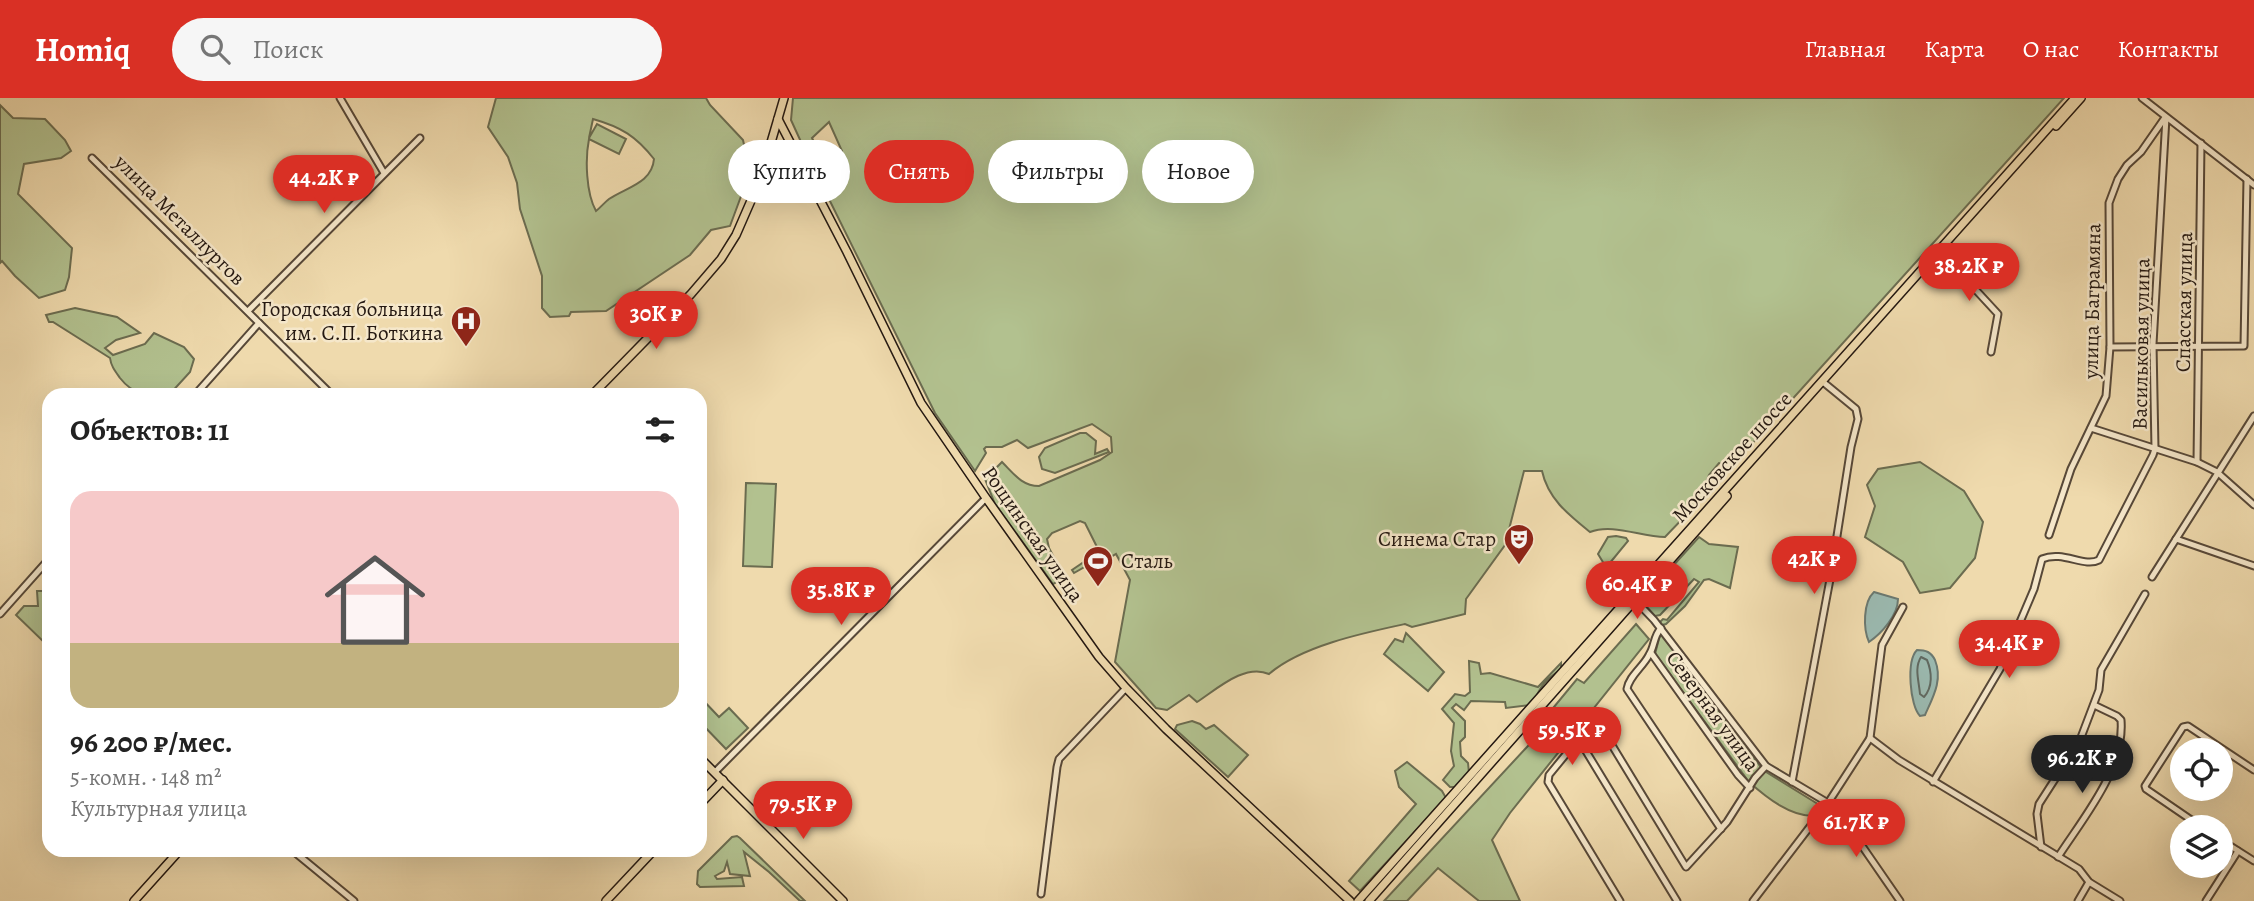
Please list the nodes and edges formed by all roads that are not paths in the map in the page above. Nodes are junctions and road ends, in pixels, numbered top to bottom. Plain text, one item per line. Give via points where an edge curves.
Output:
1 (340, 98) edge
2 (784, 98) edge
3 (2075, 98) edge
4 (2081, 98) edge
5 (2142, 98) edge
6 (2165, 117) junction
7 (778, 119) junction
8 (420, 138) dead end
9 (772, 140) edge
10 (790, 140) edge
11 (2201, 143) junction
12 (92, 158) dead end
13 (384, 173) junction
14 (2247, 179) junction
15 (2254, 185) edge
16 (751, 203) edge
17 (822, 203) edge
18 (1930, 268) junction
19 (248, 311) junction
20 (260, 323) junction
21 (2110, 346) junction
22 (2154, 347) junction
23 (2199, 347) junction
24 (1991, 352) dead end
25 (1824, 383) junction
26 (201, 388) edge
27 (325, 388) edge
28 (599, 388) edge
29 (2253, 422) edge
30 (2091, 428) junction
31 (2154, 449) junction
32 (2197, 462) junction
33 (2217, 472) junction
34 (986, 498) junction
35 (2254, 505) edge
36 (2049, 535) dead end
37 (2176, 539) junction
38 (2254, 566) edge
39 (42, 567) edge
40 (2152, 577) dead end
41 (2145, 594) dead end
42 (1633, 598) junction
43 (1903, 607) dead end
44 (0, 614) edge
45 (1661, 628) junction
46 (1650, 653) junction
47 (1126, 688) junction
48 (2094, 705) junction
49 (1535, 720) junction
50 (1870, 738) junction
51 (1576, 742) junction
52 (707, 765) edge
53 (1766, 766) junction
54 (2254, 769) edge
55 (715, 772) junction
56 (723, 780) junction
57 (1792, 782) junction
58 (1933, 782) junction
59 (1750, 788) junction
60 (707, 797) edge
61 (1828, 803) junction
62 (2184, 815) edge
63 (1721, 829) junction
64 (2042, 848) junction
65 (2233, 848) edge
66 (2238, 851) junction
67 (174, 857) edge
68 (301, 857) edge
69 (647, 857) edge
70 (2058, 857) junction
71 (2254, 861) edge
72 (2089, 881) junction
73 (1041, 894) dead end
74 (134, 901) edge
75 (354, 901) edge
76 (606, 901) edge
77 (843, 901) edge
78 (1350, 901) edge
79 (1358, 901) edge
80 (1369, 901) edge
81 (1620, 901) edge
82 (1677, 901) edge
83 (1753, 901) edge
84 (1900, 901) edge
85 (2078, 901) edge
86 (2120, 901) edge
87 (2206, 901) edge

1 - 13 street
2 - 7 main road
3 - 25 main road, Московское шоссе
4 - 18 main road, Московское шоссе
5 - 6 street
6 - 11 street
6 - 21 street, улица Баграмяна via 2127,165 2109,203
6 - 22 street, Васильковая улица
7 - 9 main road
7 - 10 main road, Рощинская улица
8 - 13 street
11 - 14 street
11 - 23 street, Спасская улица
12 - 19 street, улица Металлургов
13 - 19 street
14 - 15 street
14 - 23 street via 2244,346
16 - 28 main road via 721,258
17 - 34 main road, Рощинская улица via 921,403
18 - 24 street via 1974,288 1998,314
18 - 25 main road, Московское шоссе
19 - 20 street, улица Металлургов
20 - 26 street
20 - 27 street, улица Металлургов
21 - 22 street
21 - 30 street, улица Баграмяна via 2106,396
22 - 23 street
22 - 31 street, Васильковая улица
23 - 32 street, Спасская улица
25 - 42 main road, Московское шоссе
25 - 57 street via 1856,409 1858,419
29 - 33 street
30 - 31 street
30 - 36 street, улица Баграмяна via 2071,469
31 - 32 street
31 - 58 street, Васильковая улица via 2099,560 2089,564 2064,556 2042,559 2000,669
32 - 33 street
33 - 35 street
33 - 37 street
34 - 47 main road, Рощинская улица
34 - 55 street
37 - 38 street
37 - 40 street
39 - 44 street
41 - 48 street via 2101,670
42 - 45 street
42 - 49 main road, Московское шоссе
42 - 79 main road, Московское шоссе
43 - 50 street via 1882,645
45 - 46 street
45 - 53 street
46 - 59 street, Северная улица
46 - 63 street via 1627,690
47 - 73 street via 1059,759
47 - 78 main road, Рощинская улица
48 - 64 street via 2071,755 2039,804
48 - 70 street via 2120,720 2119,739 2109,777
49 - 51 street
49 - 63 street via 1582,716 1598,726 1686,867
49 - 80 main road, Московское шоссе
50 - 58 street
50 - 61 street
51 - 81 street via 1548,780
51 - 82 street via 1598,769
52 - 55 main road
53 - 57 street
53 - 59 street
54 - 62 street via 2185,725 2145,784
55 - 56 main road
56 - 60 main road
56 - 77 main road
57 - 61 street
58 - 64 street
59 - 63 street
61 - 83 street
61 - 84 street
64 - 70 street
65 - 66 street
66 - 71 street
66 - 87 street
67 - 74 main road
68 - 75 street
69 - 76 main road
70 - 72 street
72 - 85 street
72 - 86 street

